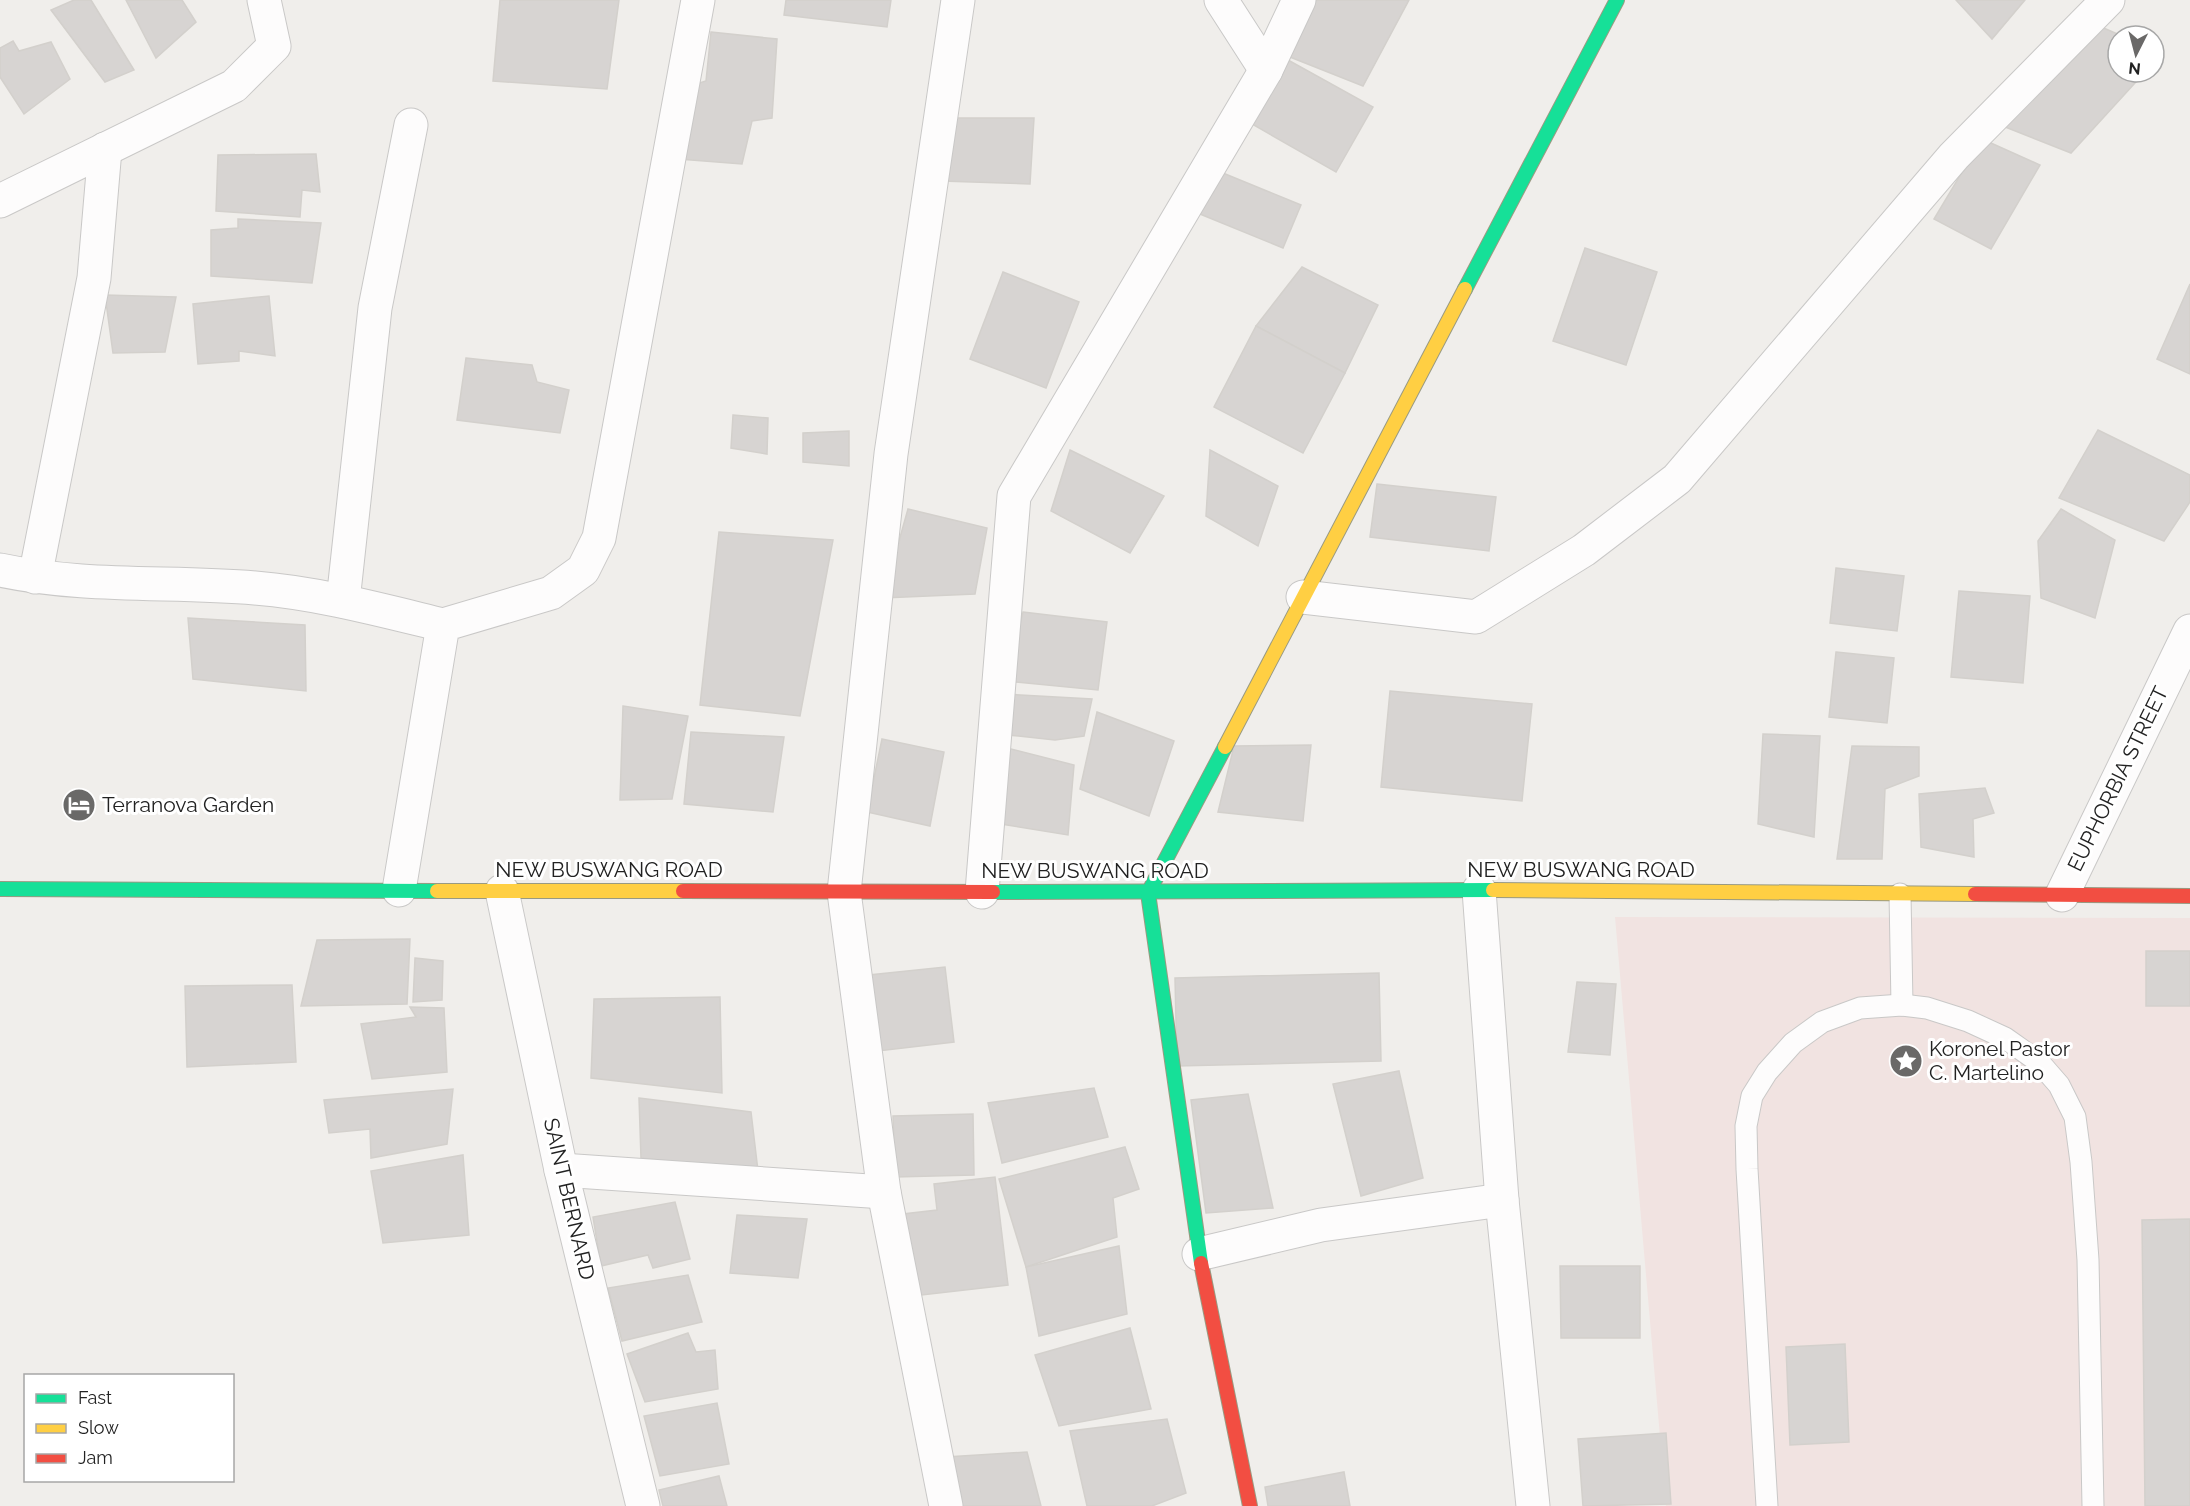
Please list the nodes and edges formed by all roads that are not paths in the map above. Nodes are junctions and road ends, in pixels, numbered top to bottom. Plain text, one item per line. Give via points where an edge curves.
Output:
1 (264, 0) edge
2 (699, 0) edge
3 (957, 0) edge
4 (1221, 0) edge
5 (1299, 0) edge
6 (1617, 0) edge
7 (2108, 0) edge
8 (1266, 70) junction
9 (411, 125) dead end
10 (105, 149) junction
11 (0, 201) edge
12 (0, 570) edge
13 (35, 578) junction
14 (1303, 597) junction
15 (343, 601) junction
16 (443, 625) junction
17 (2190, 631) edge
18 (0, 889) edge
19 (399, 890) junction
20 (1479, 890) junction
21 (502, 891) junction
22 (844, 892) junction
23 (981, 892) junction
24 (1148, 893) junction
25 (1900, 894) junction
26 (2062, 895) junction
27 (2190, 896) edge
28 (1902, 1005) junction
29 (561, 1170) junction
30 (884, 1192) junction
31 (1502, 1200) junction
32 (1199, 1254) junction
33 (643, 1506) edge
34 (946, 1506) edge
35 (1250, 1506) edge
36 (1533, 1506) edge
37 (1767, 1506) edge
38 (2093, 1506) edge

1 - 10 street via 274,46 234,86
2 - 16 street via 599,538 583,570 551,593
3 - 22 street via 891,454
4 - 8 street
5 - 8 street
6 - 14 street
7 - 14 street via 1954,156 1677,479 1584,550 1476,617
8 - 23 street via 1014,496
9 - 15 street via 375,308
10 - 11 street
10 - 13 street via 94,278
12 - 13 street
13 - 15 street via 255,588
14 - 24 street
15 - 16 street
16 - 19 street
17 - 26 street, EUPHORBIA STREET
18 - 19 street, NEW BUSWANG ROAD
19 - 21 street, NEW BUSWANG ROAD
20 - 24 street, NEW BUSWANG ROAD
20 - 25 street, NEW BUSWANG ROAD
20 - 31 street
21 - 22 street, NEW BUSWANG ROAD
21 - 29 street, SAINT BERNARD
22 - 23 street, NEW BUSWANG ROAD
22 - 30 street
23 - 24 street, NEW BUSWANG ROAD
24 - 32 street
25 - 26 street, NEW BUSWANG ROAD
25 - 28 lane
26 - 27 street, NEW BUSWANG ROAD
28 - 37 lane via 1860,1008 1822,1022 1793,1043 1752,1096 1746,1126 1747,1169
28 - 38 lane via 1968,1021 2005,1038 2038,1062 2059,1085 2075,1117 2088,1260
29 - 30 street
29 - 33 street, SAINT BERNARD
30 - 34 street
31 - 32 street via 1321,1225
31 - 36 street
32 - 35 street

